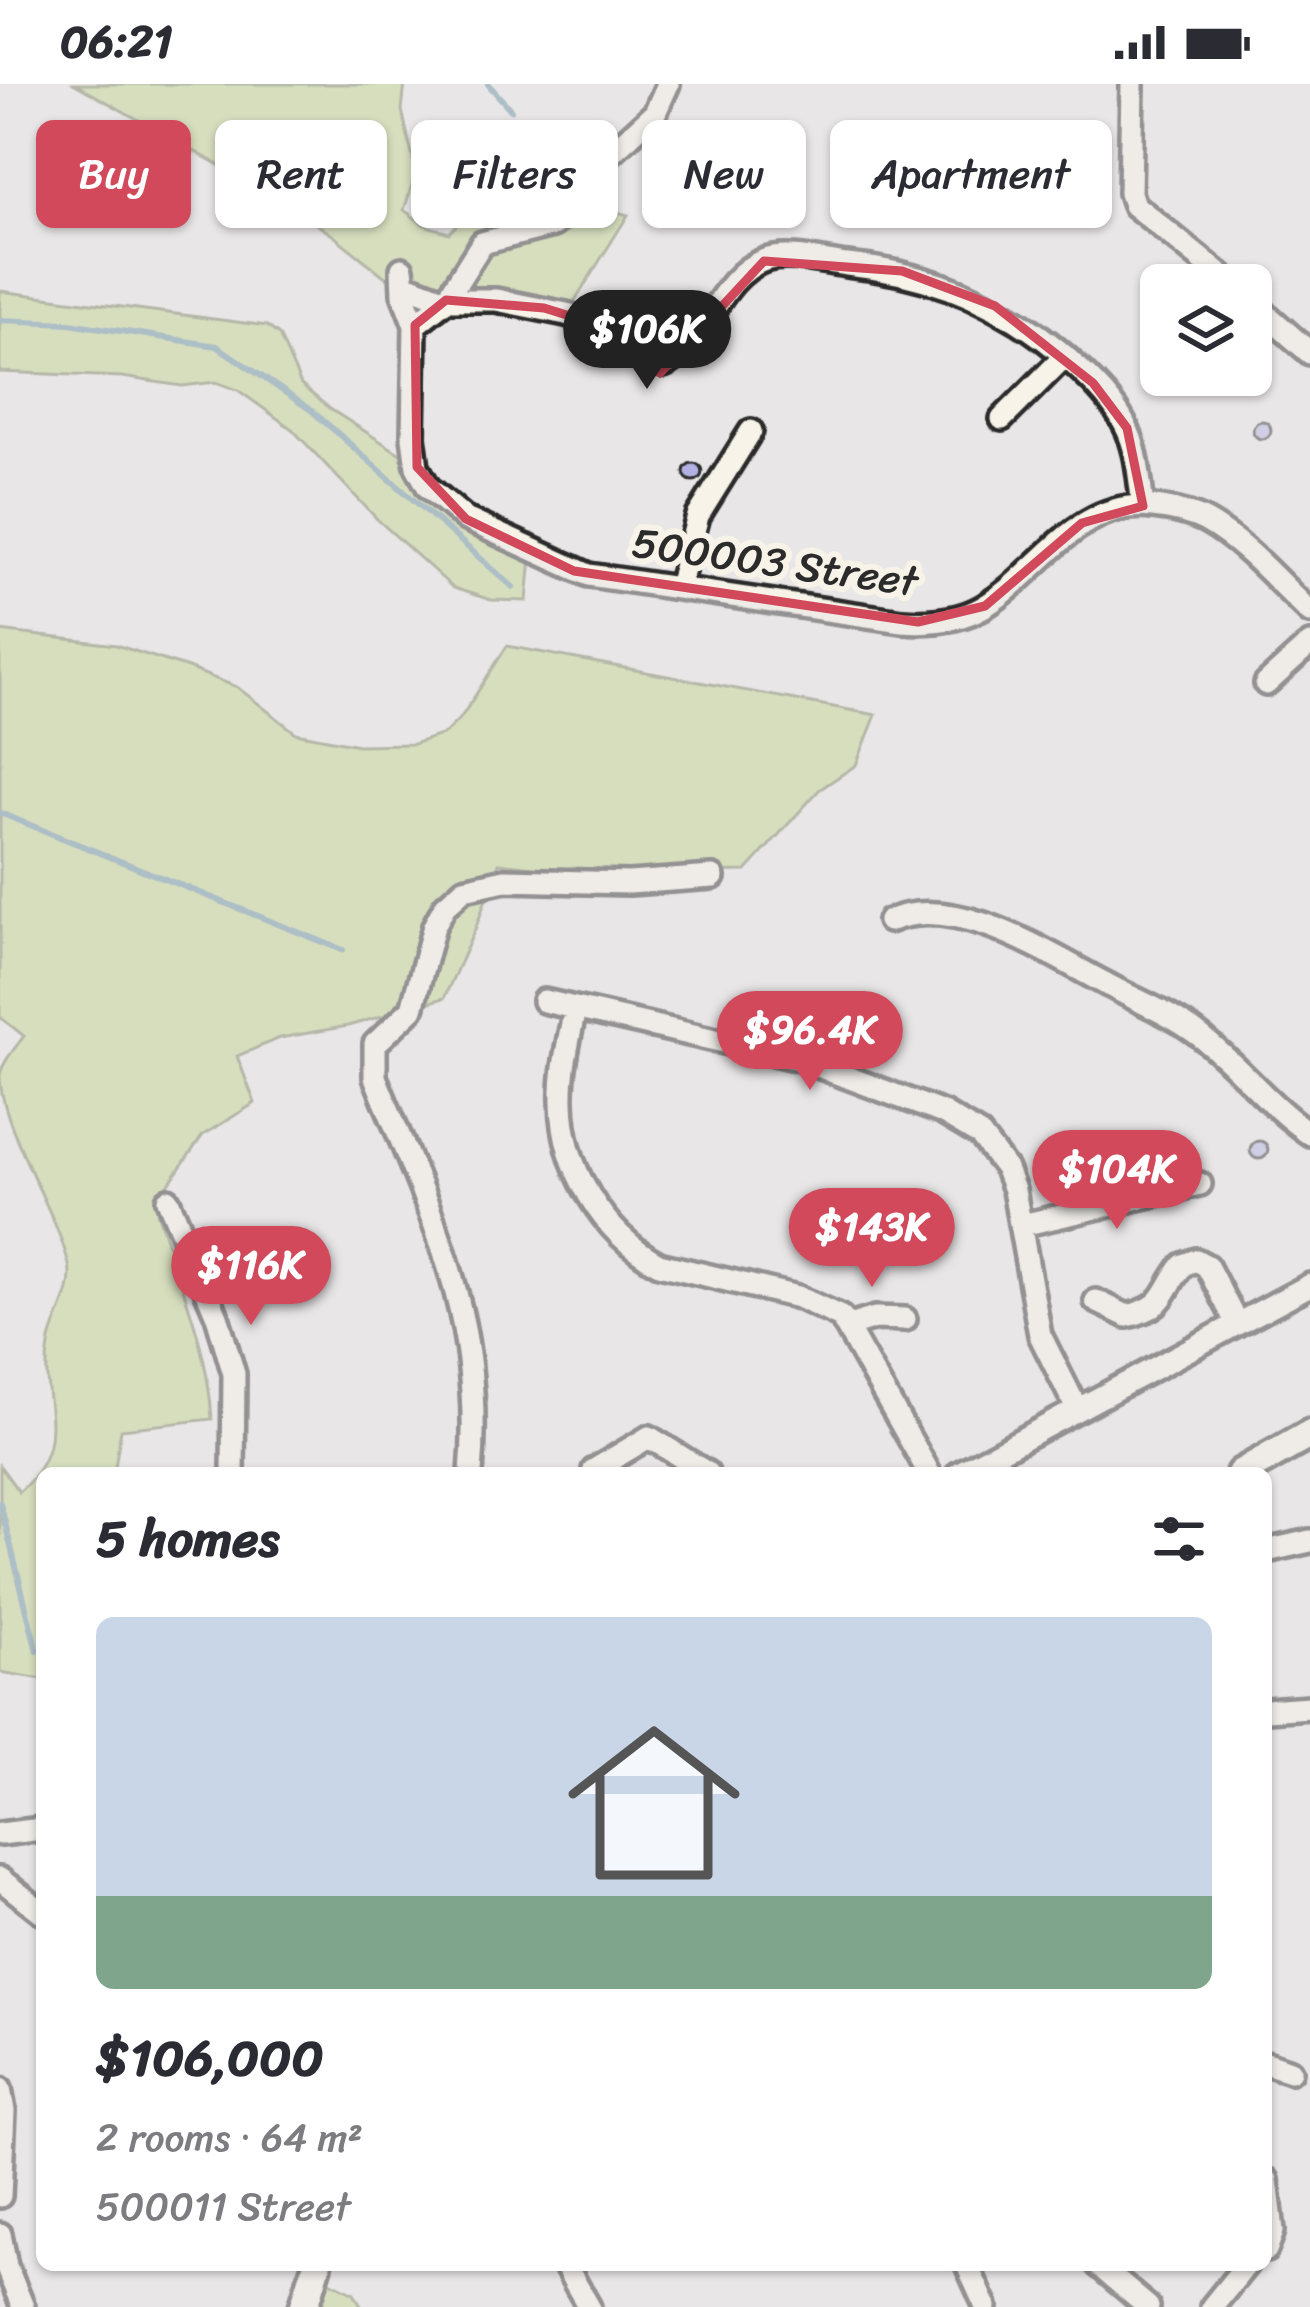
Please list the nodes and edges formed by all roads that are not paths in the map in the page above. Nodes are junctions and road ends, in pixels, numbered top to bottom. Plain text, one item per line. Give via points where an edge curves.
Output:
1 (668, 84) edge
2 (1132, 84) edge
3 (1207, 264) edge
4 (446, 300) junction
5 (1272, 320) edge
6 (416, 325) junction
7 (1310, 353) edge
8 (1065, 356) junction
9 (1002, 419) dead end
10 (751, 431) dead end
11 (1143, 506) junction
12 (679, 587) junction
13 (1310, 612) edge
14 (1310, 644) edge
15 (1266, 684) dead end
16 (712, 877) dead end
17 (889, 922) dead end
18 (544, 1001) dead end
19 (575, 1009) junction
20 (1310, 1134) edge
21 (1200, 1184) dead end
22 (169, 1200) dead end
23 (1022, 1225) junction
24 (1310, 1285) edge
25 (1096, 1301) dead end
26 (905, 1319) dead end
27 (1237, 1324) junction
28 (849, 1326) junction
29 (1077, 1409) junction
30 (1310, 1434) edge
31 (233, 1467) edge
32 (471, 1467) edge
33 (599, 1467) edge
34 (697, 1467) edge
35 (926, 1467) edge
36 (970, 1467) edge
37 (1251, 1467) edge
38 (1310, 1541) edge
39 (1272, 1550) edge
40 (1310, 1707) edge
41 (1272, 1709) edge
42 (36, 1830) edge
43 (0, 1834) edge
44 (0, 1880) edge
45 (36, 1907) edge
46 (1272, 2065) edge
47 (1290, 2072) dead end
48 (0, 2089) edge
49 (0, 2196) edge
50 (0, 2234) edge
51 (315, 2271) edge
52 (568, 2271) edge
53 (970, 2271) edge
54 (1105, 2271) edge
55 (1241, 2271) edge
56 (23, 2307) edge
57 (304, 2307) edge
58 (589, 2307) edge
59 (986, 2307) edge
60 (1148, 2307) edge
61 (1212, 2307) edge

1 - 4 street via 655,113 602,161 577,206 553,225 482,243
2 - 3 street via 1134,205
4 - 6 street
4 - 6 street, 500003 Street via 404,284 402,269 403,294
4 - 8 street via 566,314 664,365 753,266 778,258 902,271 964,291
5 - 7 street
6 - 12 street, 500003 Street via 413,436 428,487 466,519 589,575
8 - 9 street
8 - 11 street via 1127,428
10 - 12 street via 698,516
11 - 12 street, 500003 Street via 1082,523 985,606 951,618 902,621
11 - 13 street, 500003 Street via 1187,513 1221,531
14 - 15 street
16 - 32 street via 505,880 464,889 434,926 412,1009 375,1045 375,1077 459,1293 472,1383
17 - 20 street via 962,920 1039,948 1181,1023
18 - 19 street
19 - 23 street via 799,1059 943,1113 995,1153
19 - 28 street via 564,1124 581,1177 610,1227 659,1264 798,1297
21 - 23 street
22 - 31 street via 231,1360
23 - 29 street via 1040,1335
24 - 27 street
25 - 27 street via 1121,1315 1151,1309 1183,1264 1196,1260 1207,1266
26 - 28 street
27 - 29 street
28 - 35 street
29 - 36 street
30 - 37 main road
33 - 34 street via 649,1437
38 - 39 street
40 - 41 street
42 - 43 street
44 - 45 street
46 - 47 street
48 - 49 street
50 - 56 street
51 - 57 main road
52 - 58 street
53 - 59 street
54 - 60 street
55 - 61 street

